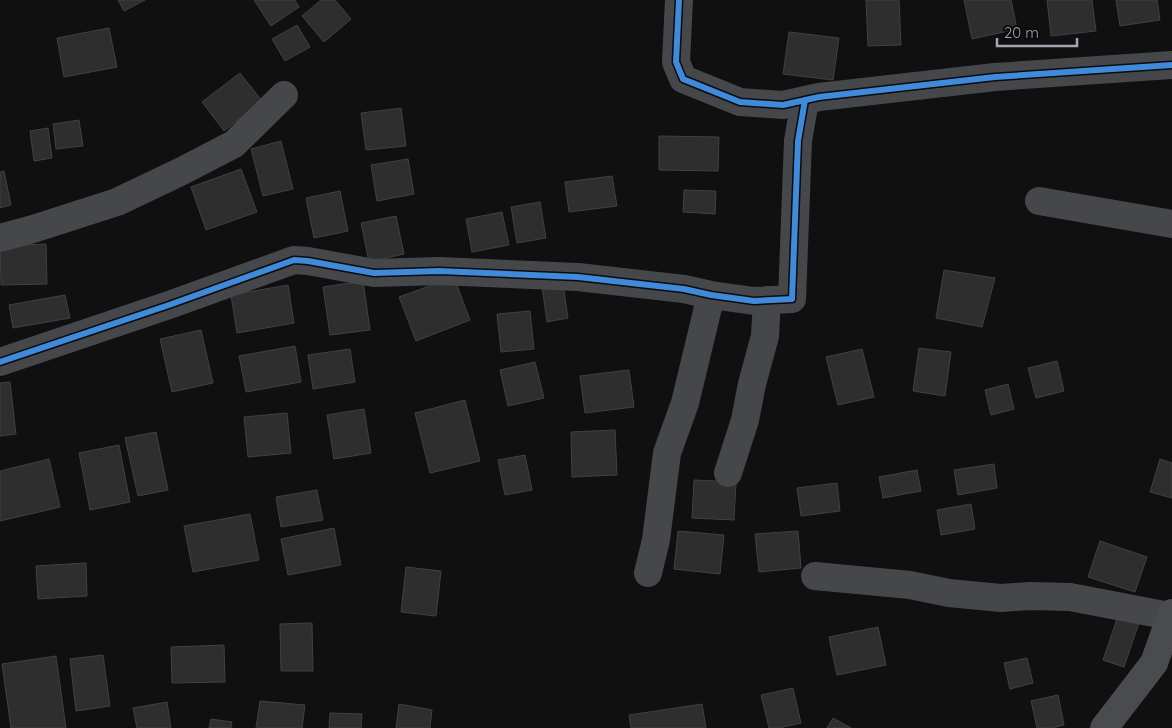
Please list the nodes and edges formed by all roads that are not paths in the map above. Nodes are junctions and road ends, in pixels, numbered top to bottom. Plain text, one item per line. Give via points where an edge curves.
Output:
1 (679, 0) edge
2 (1172, 65) edge
3 (284, 95) dead end
4 (805, 100) junction
5 (1039, 201) dead end
6 (1172, 224) edge
7 (0, 238) edge
8 (711, 295) junction
9 (766, 300) junction
10 (0, 362) edge
11 (728, 473) dead end
12 (648, 573) dead end
13 (815, 576) dead end
14 (1169, 627) edge
15 (1104, 728) edge

1 - 4 street via 676,62 683,79 740,102 783,105
2 - 4 street via 995,77
3 - 7 street via 234,144 180,172 117,202
4 - 9 street via 798,141 792,299
5 - 6 street
8 - 9 street
8 - 10 street via 578,277 439,271 374,273 294,260
8 - 12 street via 685,403 667,453 656,540
9 - 11 street via 765,336 745,420
13 - 14 street via 1001,598 1070,597
14 - 15 main road via 1154,663

